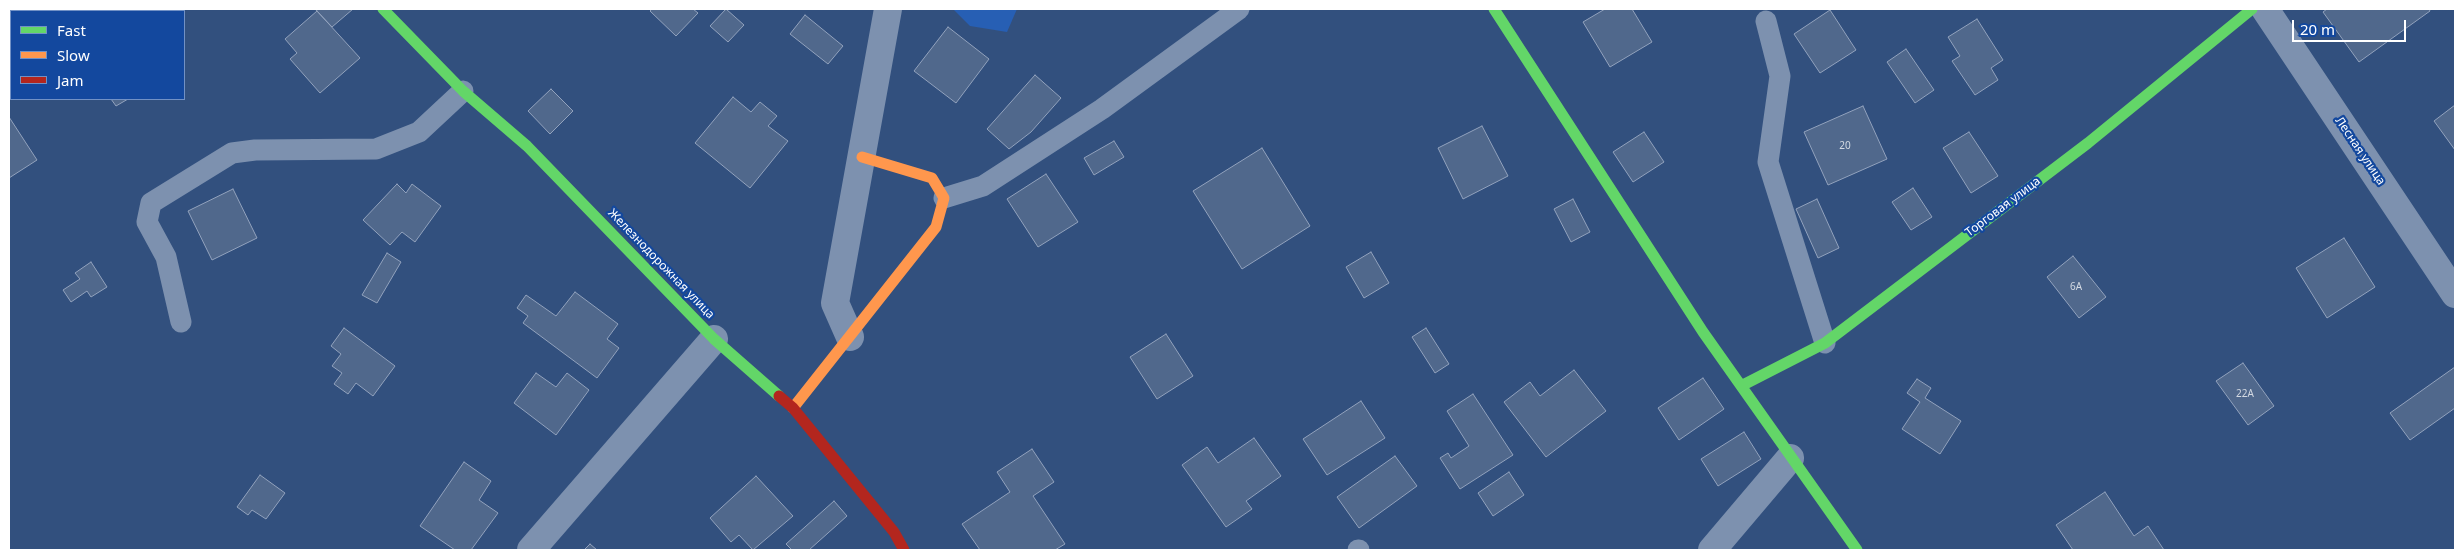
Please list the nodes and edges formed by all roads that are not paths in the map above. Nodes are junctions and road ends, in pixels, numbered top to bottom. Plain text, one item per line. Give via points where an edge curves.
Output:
1 (888, 9) edge
2 (1239, 9) edge
3 (1494, 9) edge
4 (2252, 9) edge
5 (2265, 9) edge
6 (389, 11) edge
7 (1766, 21) dead end
8 (462, 92) junction
9 (862, 157) junction
10 (944, 198) junction
11 (2455, 294) edge
12 (181, 322) dead end
13 (850, 337) junction
14 (714, 339) junction
15 (1825, 343) junction
16 (1741, 386) junction
17 (793, 408) junction
18 (1790, 458) junction
19 (531, 550) edge
20 (904, 550) edge
21 (1712, 550) edge
22 (1857, 550) edge

1 - 9 street
2 - 10 lane via 1102,109 983,186
3 - 16 street
4 - 15 street, Торговая улица via 2088,143
5 - 11 street, Лесная улица
6 - 8 street, Железнодорожная улица
7 - 15 lane via 1780,76 1768,162
8 - 12 lane via 419,132 376,149 232,153 151,203 146,222 166,258
8 - 14 street, Железнодорожная улица via 528,146
9 - 10 street via 932,178
9 - 13 street via 835,303
10 - 13 street via 936,227
13 - 17 street
14 - 17 street, Железнодорожная улица
14 - 19 street
15 - 16 street, Торговая улица
16 - 18 street
17 - 20 street, Железнодорожная улица via 894,532
18 - 21 street
18 - 22 street

